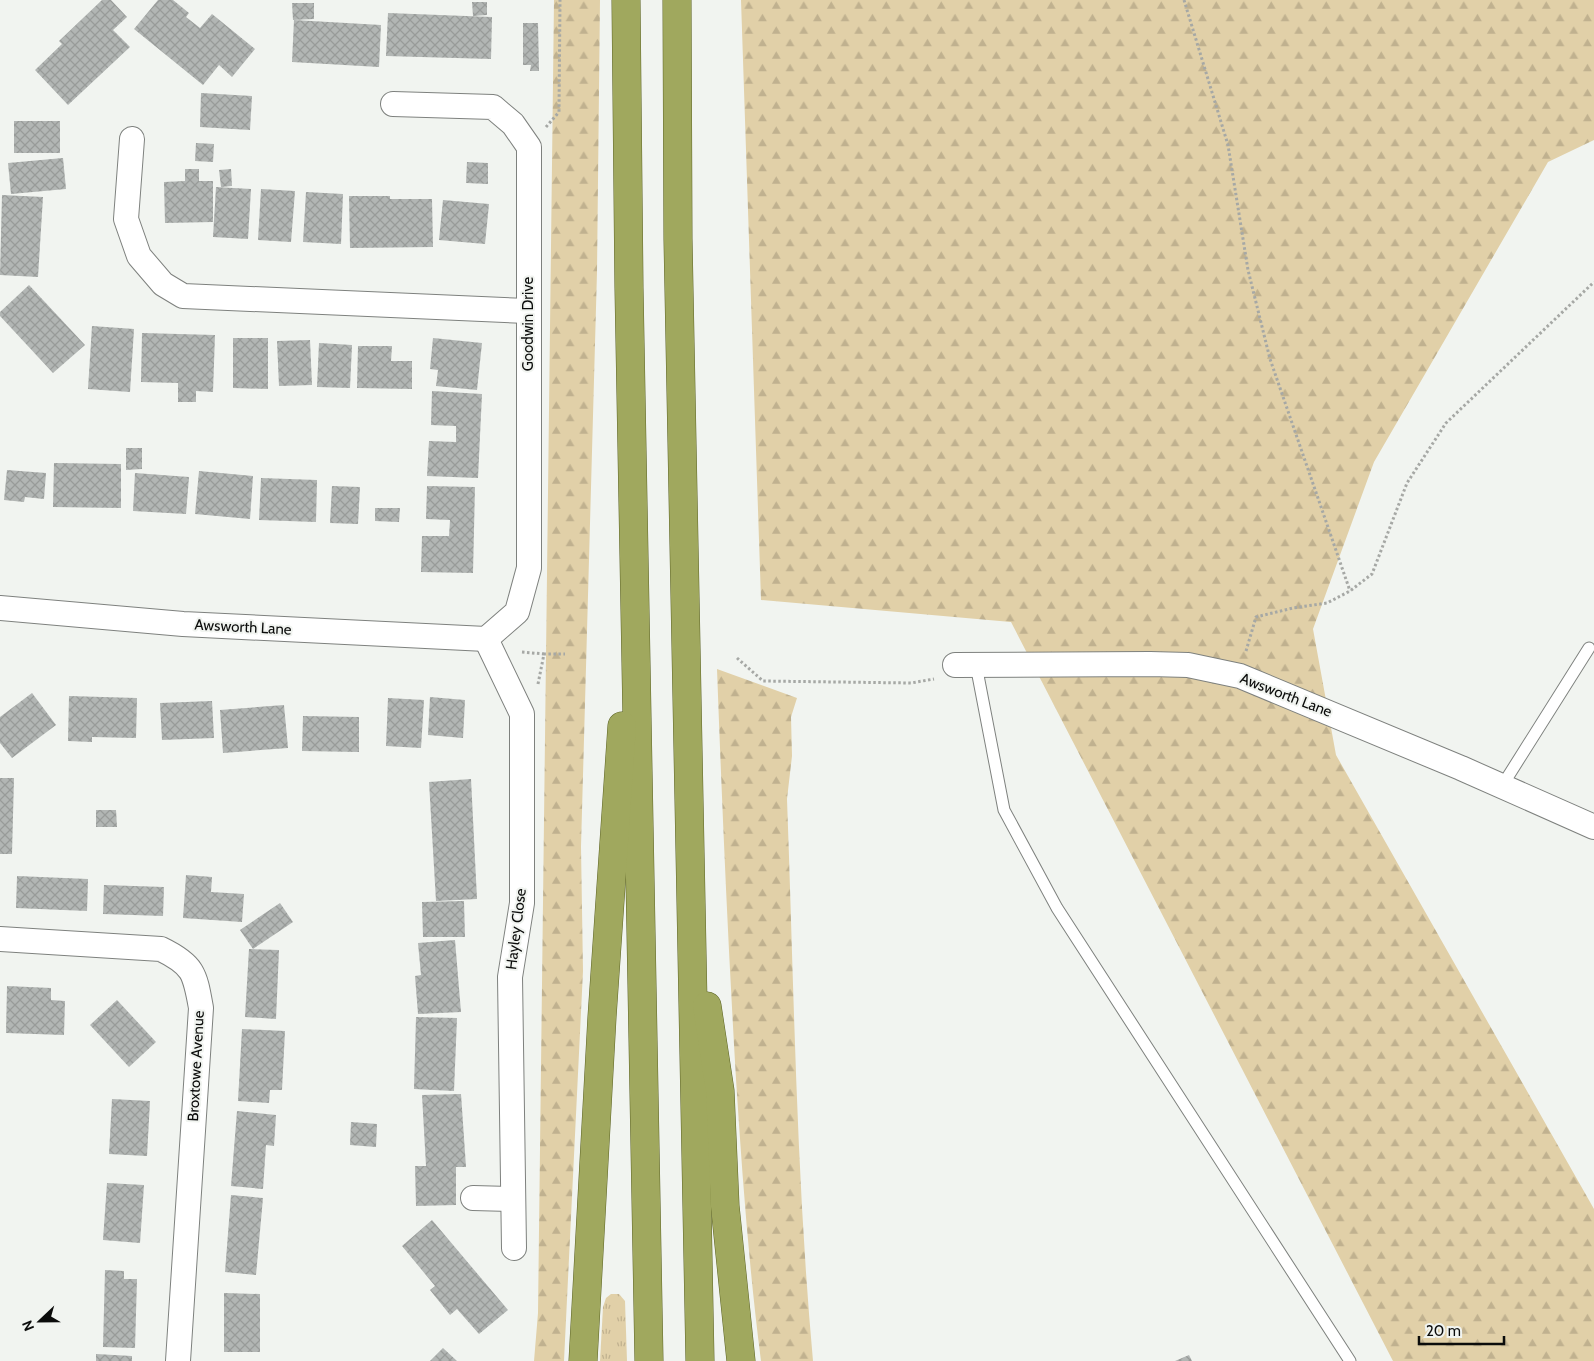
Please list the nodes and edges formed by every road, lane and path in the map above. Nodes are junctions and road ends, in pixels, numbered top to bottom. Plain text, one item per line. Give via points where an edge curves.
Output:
1 (560, 0) edge
2 (626, 0) edge
3 (677, 0) edge
4 (1184, 0) edge
5 (393, 104) dead end
6 (132, 138) dead end
7 (529, 147) junction
8 (1594, 282) edge
9 (527, 311) junction
10 (635, 566) junction
11 (1350, 591) junction
12 (0, 608) edge
13 (486, 638) junction
14 (1589, 648) dead end
15 (565, 654) dead end
16 (737, 658) dead end
17 (966, 665) junction
18 (1240, 676) junction
19 (522, 714) junction
20 (1502, 786) junction
21 (1594, 827) edge
22 (691, 906) junction
23 (0, 940) edge
24 (473, 1198) dead end
25 (513, 1198) junction
26 (514, 1248) dead end
27 (178, 1361) edge
28 (584, 1361) edge
29 (649, 1361) edge
30 (700, 1361) edge
31 (741, 1361) edge
32 (1350, 1361) edge

1 - 7 path via 559,112
2 - 10 highway
3 - 22 highway via 678,238
4 - 11 path via 1228,145 1248,270 1270,359
5 - 7 street via 493,107 513,124
6 - 9 street via 126,219 140,256 163,284 183,296
7 - 9 street, Goodwin Drive
8 - 11 path via 1446,423 1407,483 1372,574
9 - 13 street, Goodwin Drive via 529,568 516,612
10 - 28 highway via 602,1017
10 - 29 highway
11 - 18 path via 1327,603 1256,617
12 - 13 street, Awsworth Lane via 183,624
13 - 19 street, Hayley Close
14 - 20 lane
15 - 19 path via 544,654 532,713
16 - 17 path via 762,681 911,683 954,676
17 - 18 street, Awsworth Lane via 1188,665
17 - 32 lane via 1004,810 1057,908
18 - 20 street, Awsworth Lane
19 - 25 street, Hayley Close via 522,903 510,977
20 - 21 street, Awsworth Lane
22 - 30 highway
22 - 31 highway via 720,1091 725,1206
23 - 27 street, Broxtowe Avenue via 161,949 181,959 195,977 201,1008
24 - 25 street
25 - 26 street, Hayley Close

